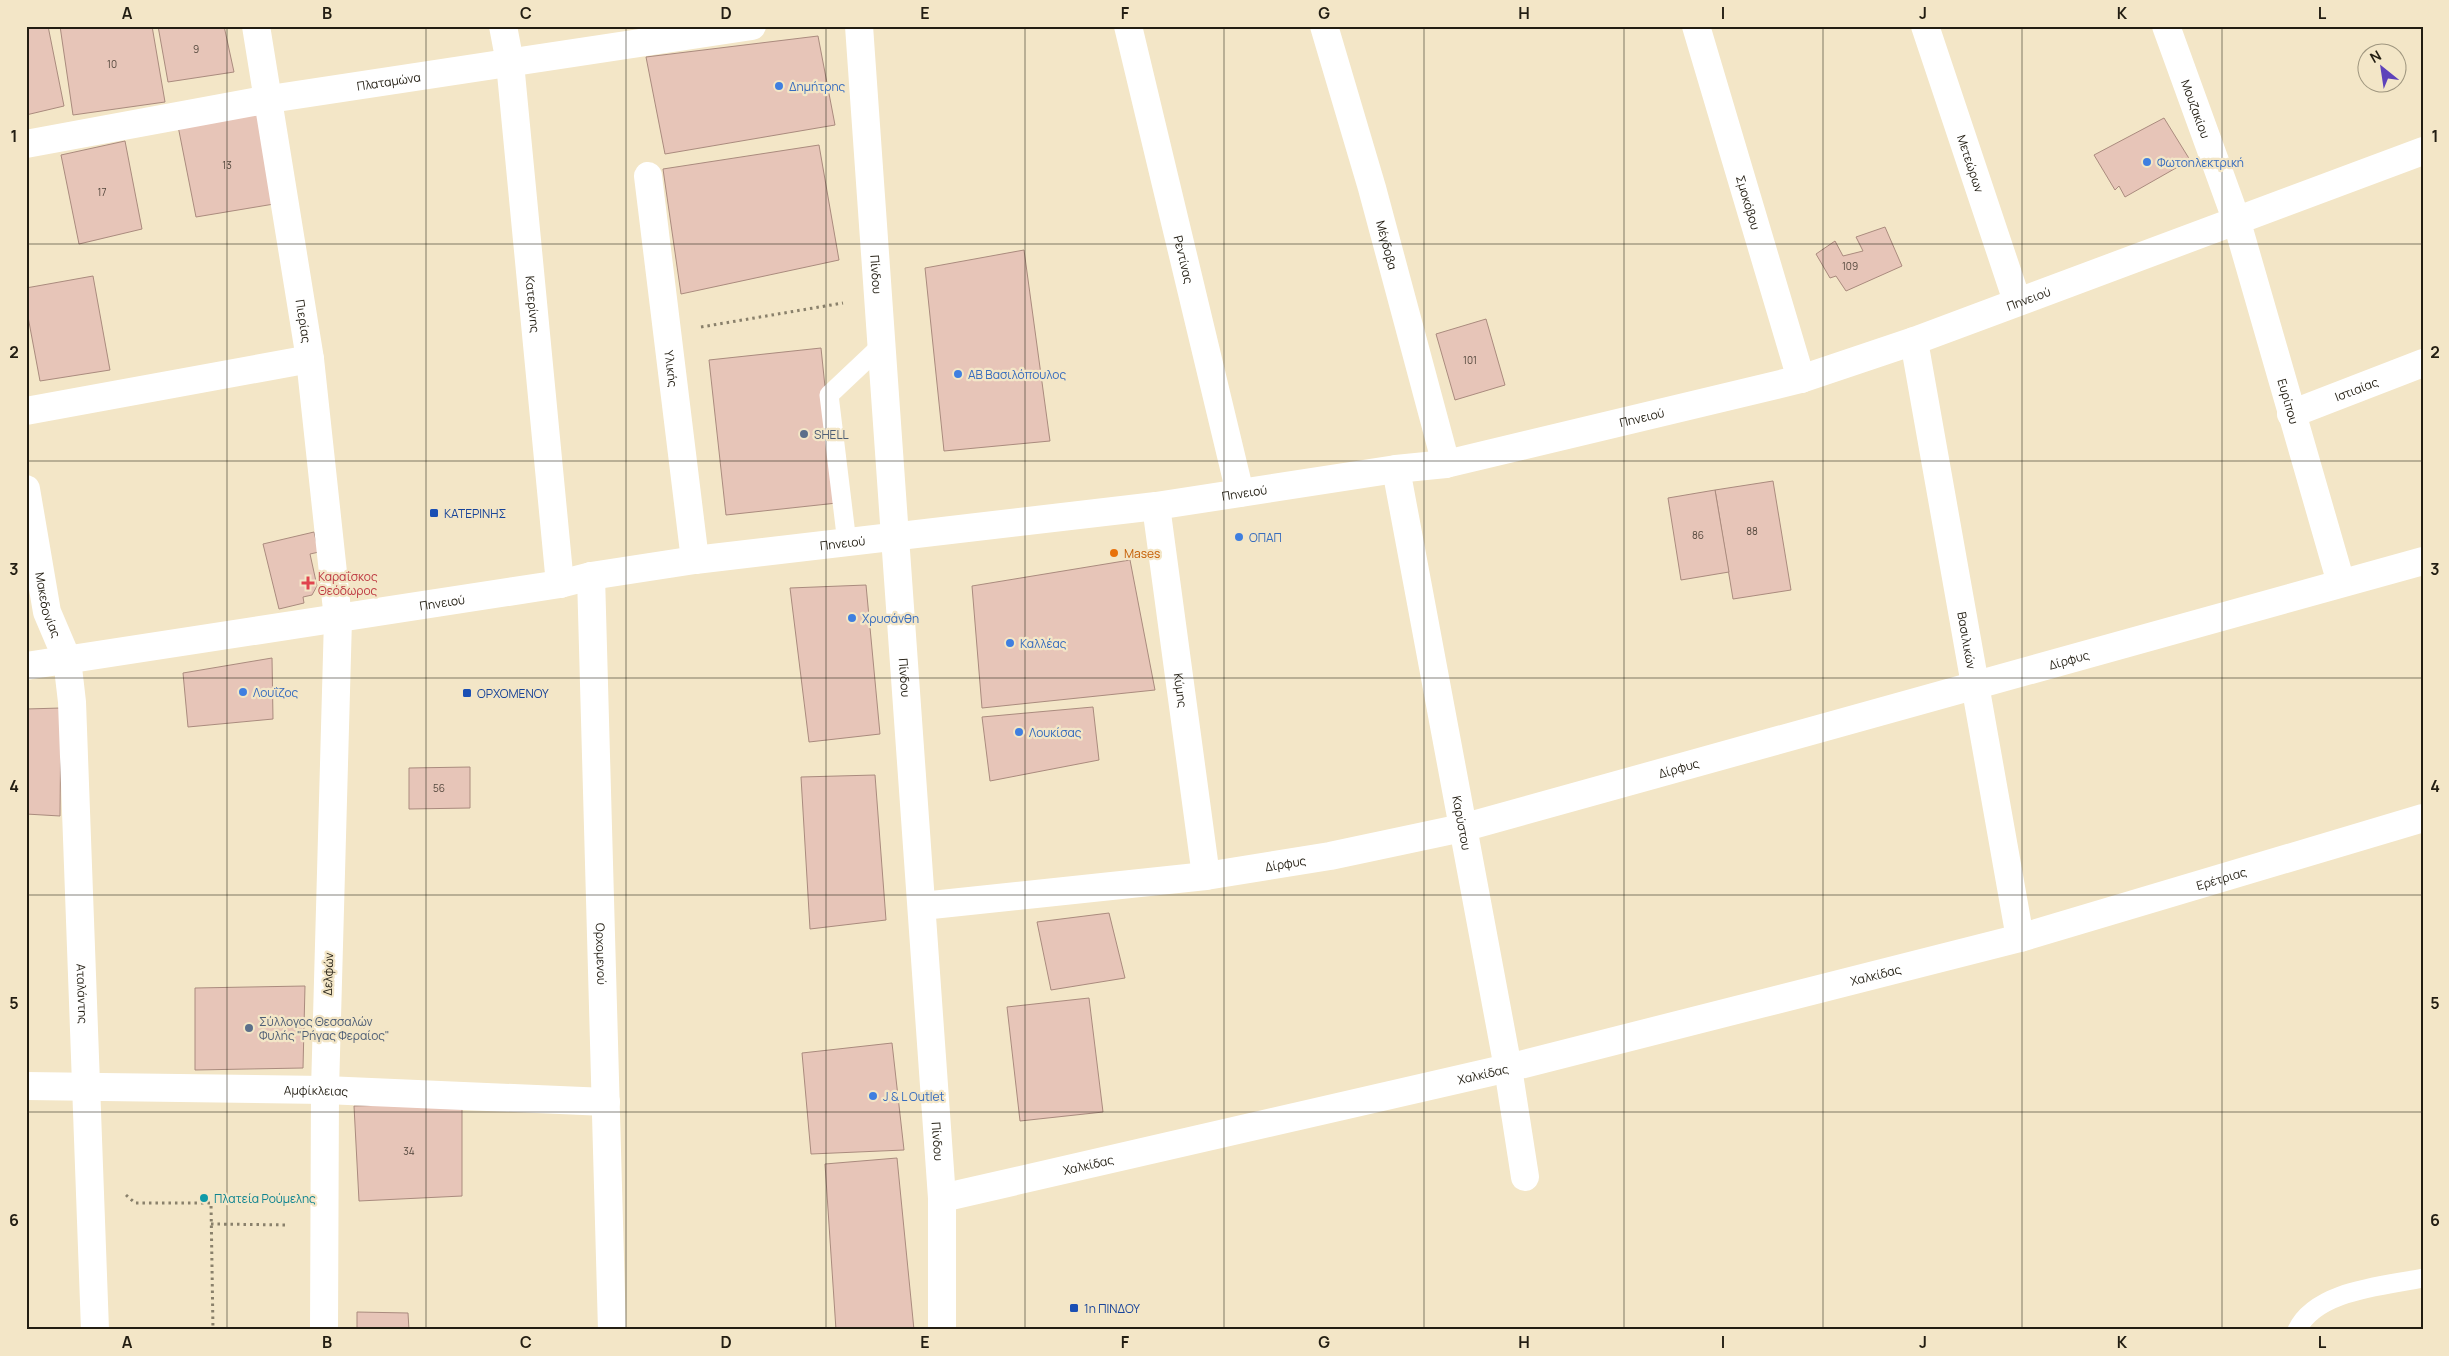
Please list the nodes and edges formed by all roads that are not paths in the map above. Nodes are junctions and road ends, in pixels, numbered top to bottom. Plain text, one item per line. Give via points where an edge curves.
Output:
1 (256, 26) edge
2 (503, 26) edge
3 (752, 26) edge
4 (859, 26) edge
5 (1128, 26) edge
6 (1324, 26) edge
7 (1696, 26) edge
8 (1926, 26) edge
9 (2166, 26) edge
10 (510, 63) junction
11 (270, 99) junction
12 (26, 144) edge
13 (2423, 151) edge
14 (648, 176) dead end
15 (2236, 220) junction
16 (2017, 301) junction
17 (1914, 341) junction
18 (882, 345) junction
19 (310, 359) junction
20 (2423, 363) edge
21 (1801, 379) junction
22 (26, 411) edge
23 (2291, 414) junction
24 (1446, 464) junction
25 (1396, 469) junction
26 (26, 489) edge
27 (1240, 493) junction
28 (1156, 506) junction
29 (895, 537) junction
30 (847, 543) junction
31 (695, 560) junction
32 (2423, 561) edge
33 (591, 576) junction
34 (560, 584) junction
35 (2341, 584) junction
36 (338, 619) junction
37 (67, 659) junction
38 (26, 666) edge
39 (1975, 685) junction
40 (2423, 818) edge
41 (1462, 828) junction
42 (1206, 876) junction
43 (922, 906) junction
44 (2020, 938) junction
45 (1508, 1068) junction
46 (26, 1086) edge
47 (85, 1086) junction
48 (325, 1090) junction
49 (606, 1102) junction
50 (1525, 1177) dead end
51 (942, 1198) junction
52 (2423, 1278) edge
53 (95, 1330) edge
54 (324, 1330) edge
55 (612, 1330) edge
56 (942, 1330) edge
57 (2297, 1330) edge

1 - 11 street, Πιερίας
2 - 10 street, Κατερίνης
3 - 10 street, Πλαταμώνα
4 - 18 street, Πίνδου
5 - 27 street, Ρεντίνας
6 - 24 street, Μέγδοβα via 1372,188
7 - 21 street, Σμοκόβου
8 - 16 street, Μετεώρων
9 - 15 street, Μουζακίου
10 - 11 street, Πλαταμώνα
10 - 34 street, Κατερίνης
11 - 12 street, Πλαταμώνα
11 - 19 street, Πιερίας
13 - 15 street, Πηνειού
14 - 31 street, Υλικής
15 - 16 street, Πηνειού
15 - 23 street, Ευρίπου
16 - 17 street, Πηνειού
17 - 21 street, Πηνειού
17 - 39 street, Βασιλικών
18 - 29 street, Πίνδου
18 - 30 lane via 829,395
19 - 22 street
19 - 36 street, Πιερίας
20 - 23 street, Ιστιαίας
21 - 24 street, Πηνειού
23 - 35 street, Ευρίπου
24 - 25 street, Πηνειού
25 - 27 street, Πηνειού
25 - 41 street, Καρύστου
26 - 37 street, Μακεδονίας via 47,612
27 - 28 street, Πηνειού
28 - 29 street, Πηνειού
28 - 42 street, Κύμης
29 - 30 street, Πηνειού
29 - 43 street, Πίνδου
30 - 31 street, Πηνειού
31 - 33 street, Πηνειού
32 - 35 street, Δίρφυς
33 - 34 street, Πηνειού
33 - 49 street, Ορχομενού
34 - 36 street, Πηνειού
35 - 39 street, Δίρφυς
36 - 37 street, Πηνειού
36 - 48 street, Δελφών
37 - 38 street, Πηνειού
37 - 47 street, Αταλάντης via 72,702
39 - 41 street, Δίρφυς
39 - 44 street, Βασιλικών
40 - 44 street, Ερέτριας
41 - 42 street, Δίρφυς via 1330,856
41 - 45 street, Καρύστου
42 - 43 street, Δίρφυς
43 - 51 street, Πίνδου
44 - 45 street, Χαλκίδας
45 - 50 street, Καρύστου
45 - 51 street, Χαλκίδας
46 - 47 street, Αμφίκλειας
47 - 48 street, Αμφίκλειας
47 - 53 street, Αταλάντης
48 - 49 street, Αμφίκλειας
48 - 54 street, Δελφών
49 - 55 street, Ορχομενού
51 - 56 street, Πίνδου
52 - 57 lane via 2331,1298 2302,1318

